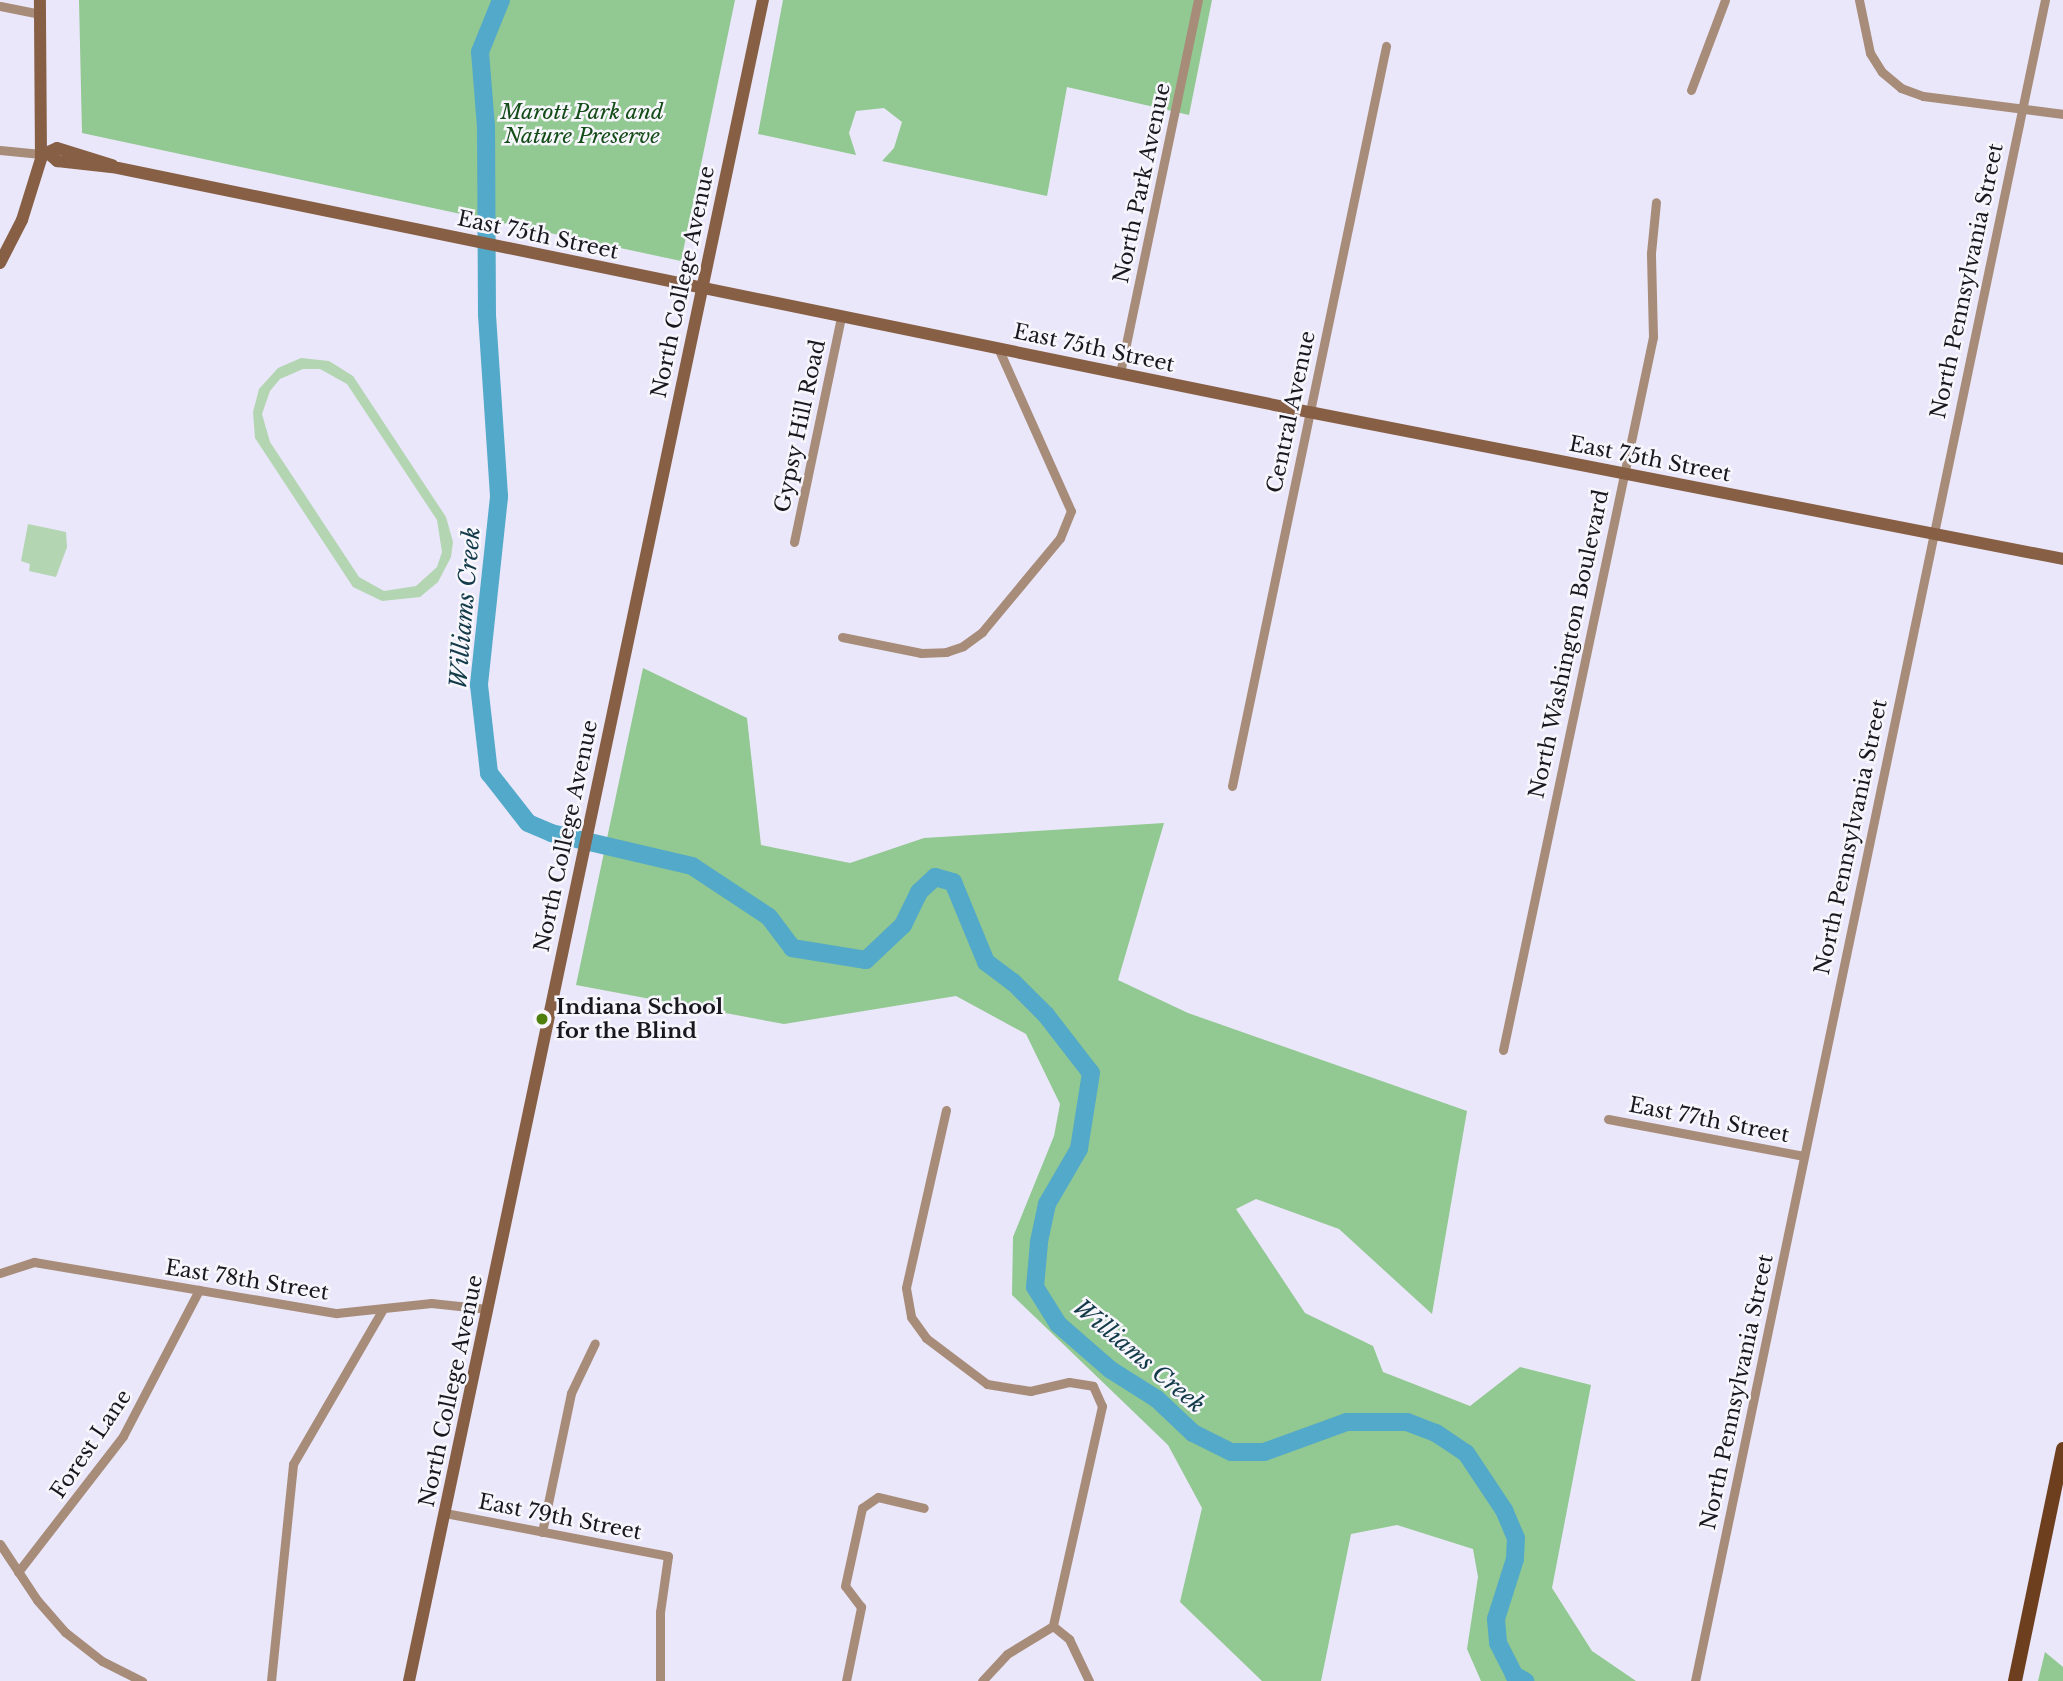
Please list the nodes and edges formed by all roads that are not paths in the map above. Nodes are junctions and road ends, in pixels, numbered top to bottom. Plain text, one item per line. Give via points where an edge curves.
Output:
1 (40, 0) edge
2 (762, 0) edge
3 (1198, 0) edge
4 (1725, 0) edge
5 (1859, 0) edge
6 (2045, 0) edge
7 (0, 6) edge
8 (40, 14) junction
9 (1386, 46) dead end
10 (1691, 90) dead end
11 (2021, 111) junction
12 (2063, 114) edge
13 (0, 150) edge
14 (45, 154) junction
15 (1656, 202) dead end
16 (0, 263) edge
17 (701, 290) junction
18 (841, 317) junction
19 (998, 348) junction
20 (1120, 373) junction
21 (1309, 412) junction
22 (1622, 473) junction
23 (1931, 534) junction
24 (794, 542) dead end
25 (2063, 559) edge
26 (842, 637) dead end
27 (1232, 786) dead end
28 (1503, 1051) dead end
29 (946, 1110) dead end
30 (1608, 1119) dead end
31 (1803, 1156) junction
32 (2, 1271) edge
33 (199, 1290) junction
34 (383, 1309) junction
35 (488, 1309) junction
36 (595, 1342) dead end
37 (2063, 1449) edge
38 (924, 1508) dead end
39 (445, 1513) junction
40 (541, 1532) junction
41 (0, 1544) edge
42 (18, 1572) junction
43 (1053, 1626) junction
44 (142, 1681) edge
45 (271, 1681) edge
46 (409, 1681) edge
47 (660, 1681) edge
48 (846, 1681) edge
49 (982, 1681) edge
50 (1088, 1681) edge
51 (1695, 1681) edge
52 (2015, 1681) edge

1 - 8 street
2 - 17 street, North College Avenue
3 - 20 street, North Park Avenue
4 - 10 street
5 - 11 street via 1870,53 1896,85 1923,96
6 - 11 street, North Pennsylvania Street
7 - 8 street
8 - 14 street
9 - 21 street, Central Avenue
11 - 12 street
11 - 23 street, North Pennsylvania Street
13 - 14 street, East 75th Street
14 - 16 street via 22,220
14 - 17 street, East 75th Street via 57,161 118,168
15 - 22 street, North Washington Boulevard via 1651,253 1653,337
17 - 18 street, East 75th Street
17 - 35 street, North College Avenue
18 - 19 street, East 75th Street
18 - 24 street, Gypsy Hill Road
19 - 20 street, East 75th Street
19 - 26 street via 1071,511 1060,538 982,632 963,646 946,653 921,653
20 - 21 street, East 75th Street
21 - 22 street, East 75th Street
21 - 27 street, Central Avenue
22 - 23 street, East 75th Street
22 - 28 street, North Washington Boulevard
23 - 25 street, East 75th Street
23 - 31 street, North Pennsylvania Street
29 - 43 street via 905,1288 911,1317 926,1338 987,1384 1005,1390 1069,1382 1093,1386 1102,1406
30 - 31 street, East 77th Street
31 - 51 street, North Pennsylvania Street
32 - 33 street, East 78th Street via 34,1262
33 - 34 street, East 78th Street via 337,1313
33 - 42 street, Forest Lane via 123,1436
34 - 35 street, East 78th Street via 431,1303
34 - 45 street via 293,1464
35 - 39 street, North College Avenue
36 - 40 street via 571,1393
37 - 52 main road
38 - 48 street via 878,1497 862,1507 845,1586 861,1605
39 - 40 street, East 79th Street
39 - 46 street, North College Avenue
40 - 47 street, East 79th Street via 668,1556 660,1612
41 - 42 street
42 - 44 street via 70,1637
43 - 49 street via 1016,1647
43 - 50 street via 1069,1639

